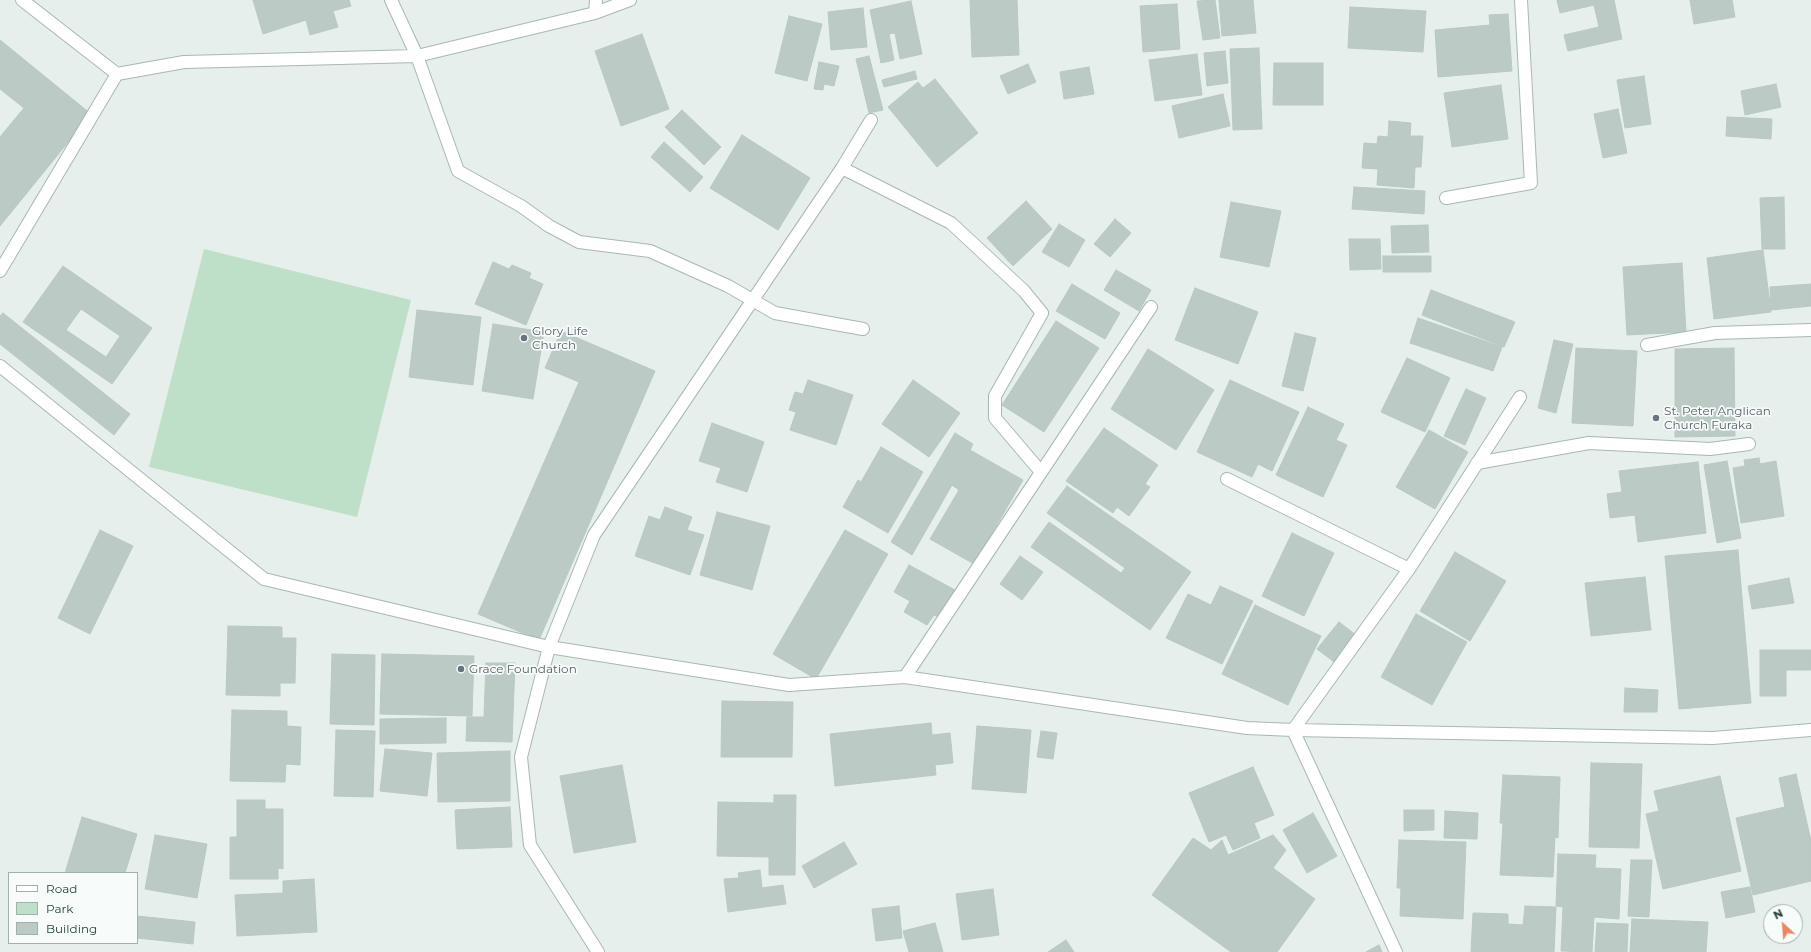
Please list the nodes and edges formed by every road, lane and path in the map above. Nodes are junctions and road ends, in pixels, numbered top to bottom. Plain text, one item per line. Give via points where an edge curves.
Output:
1 (22, 0) edge
2 (391, 0) edge
3 (596, 0) edge
4 (630, 0) edge
5 (1521, 0) edge
6 (595, 13) junction
7 (417, 56) junction
8 (117, 74) junction
9 (871, 120) dead end
10 (842, 168) junction
11 (1446, 198) dead end
12 (0, 271) edge
13 (754, 299) junction
14 (1151, 307) dead end
15 (863, 329) dead end
16 (1811, 330) edge
17 (1647, 345) dead end
18 (0, 366) edge
19 (1520, 397) dead end
20 (1749, 444) dead end
21 (1477, 463) junction
22 (1040, 472) junction
23 (1227, 479) dead end
24 (1409, 569) junction
25 (549, 647) junction
26 (905, 677) junction
27 (1293, 730) junction
28 (1811, 730) edge
29 (598, 952) edge
30 (1396, 952) edge

1 - 8 street
2 - 7 street
3 - 6 street
4 - 6 street
5 - 11 street via 1531,183
6 - 7 street
7 - 8 street via 184,62
7 - 13 street via 458,171 579,242 650,251
8 - 12 street
9 - 10 street
10 - 13 street
10 - 22 street via 951,223 1024,291 1042,313 995,396 995,418
13 - 15 street via 775,312
13 - 25 street via 594,535
14 - 22 street
16 - 17 street via 1715,333
18 - 25 street via 264,579
19 - 21 street
20 - 21 street via 1710,449 1589,443
21 - 24 street
22 - 26 street
23 - 24 street
24 - 27 street
25 - 26 street via 789,685
25 - 29 street via 521,758 530,845
26 - 27 street via 1247,728
27 - 28 street via 1713,738
27 - 30 street

